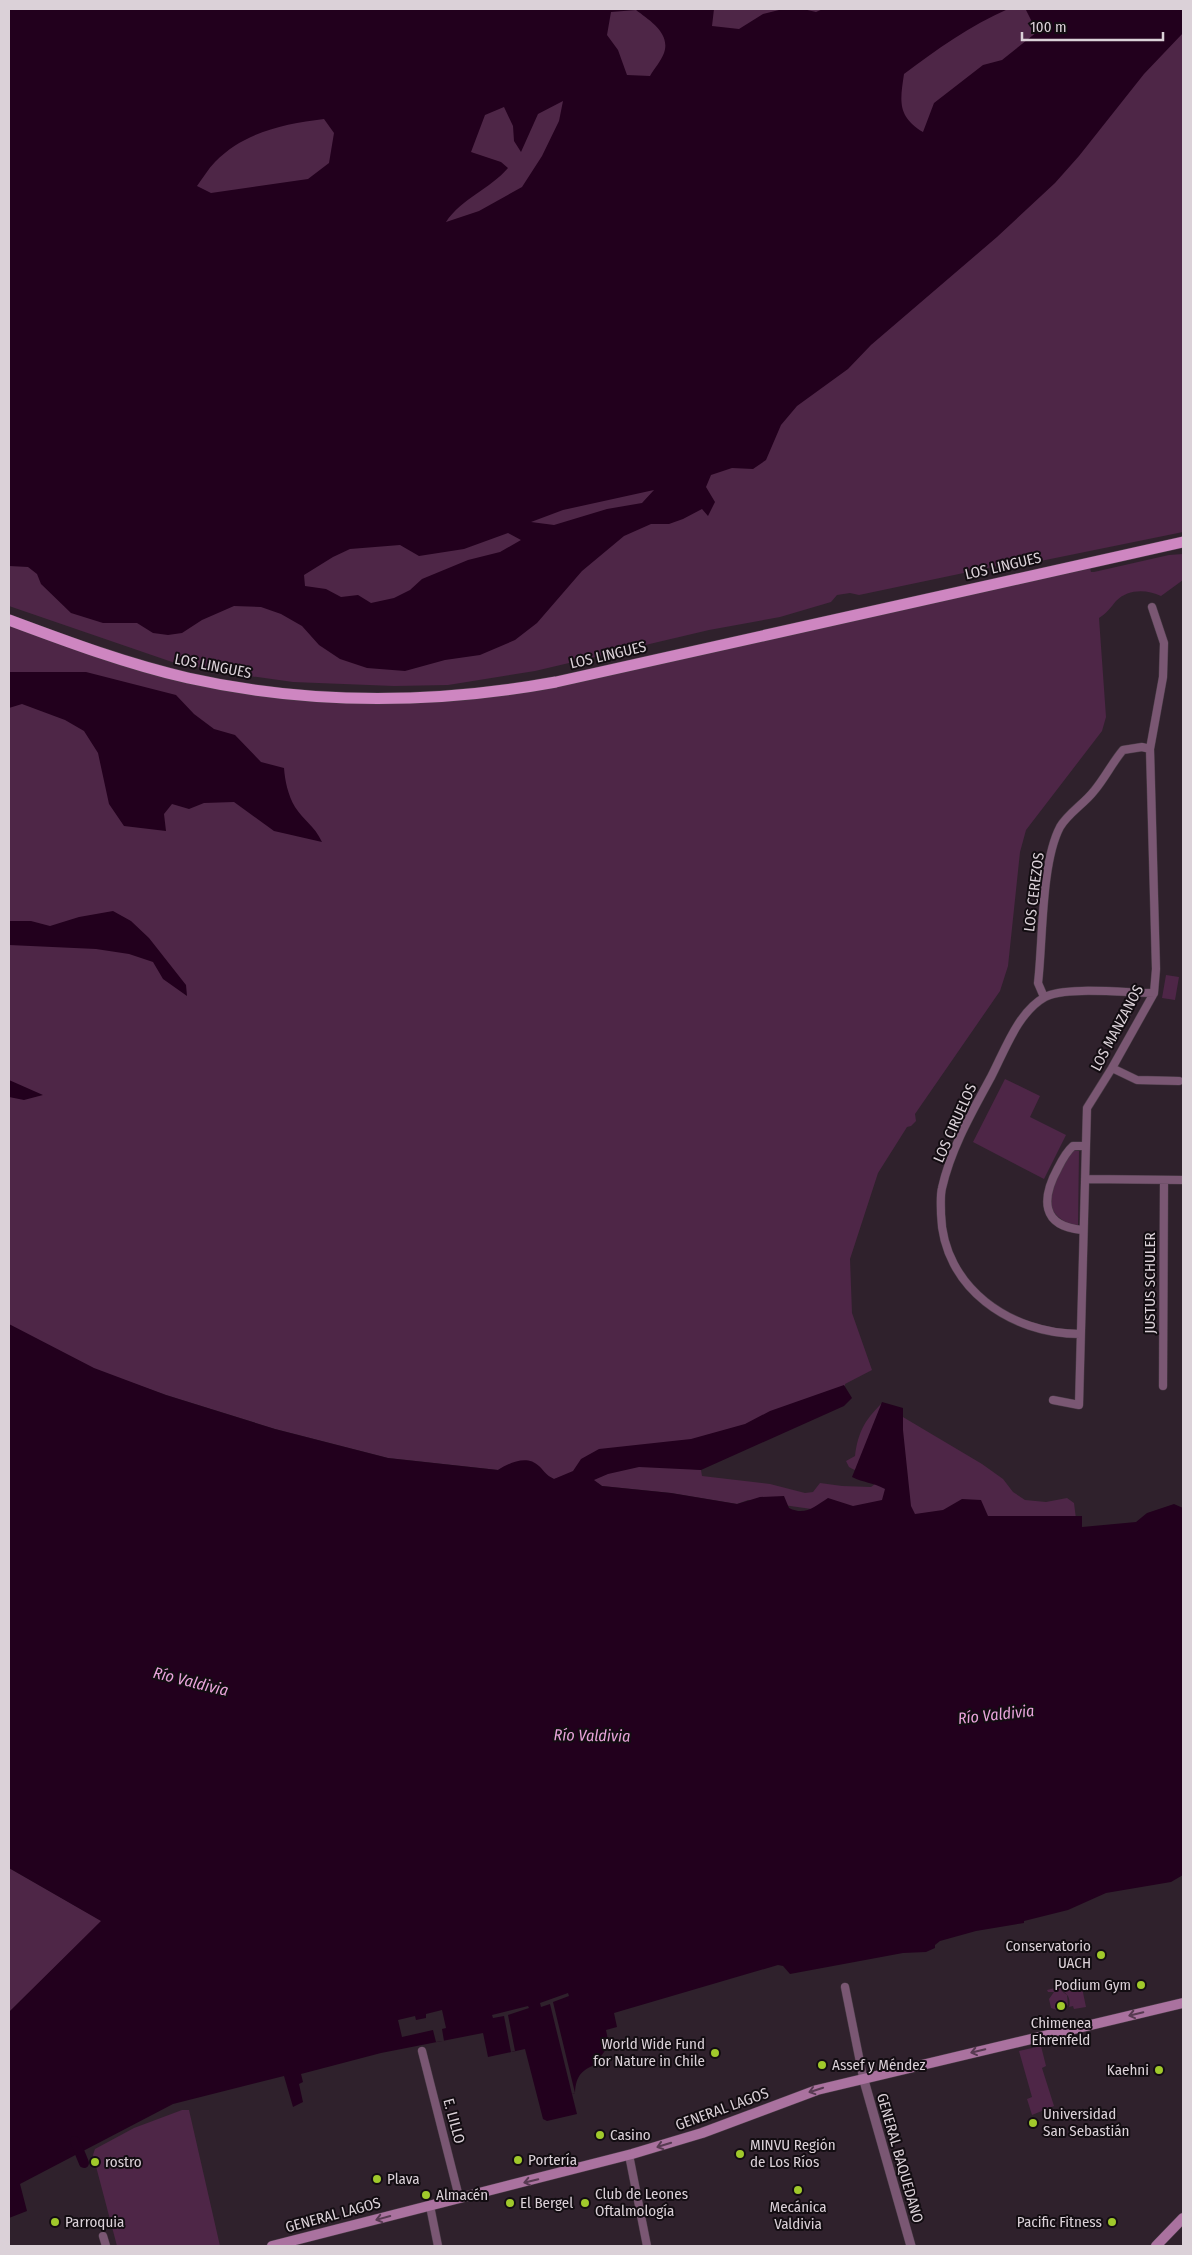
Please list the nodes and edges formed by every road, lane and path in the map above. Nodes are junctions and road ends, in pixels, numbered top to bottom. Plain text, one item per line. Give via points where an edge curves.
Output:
1 (1183, 542) edge
2 (1152, 608) dead end
3 (9, 620) edge
4 (1150, 749) junction
5 (1154, 993) junction
6 (1044, 997) junction
7 (1112, 1068) junction
8 (1180, 1081) dead end
9 (1085, 1146) junction
10 (1085, 1179) junction
11 (1164, 1180) junction
12 (1183, 1180) edge
13 (1082, 1230) junction
14 (1080, 1334) junction
15 (1163, 1386) dead end
16 (1053, 1400) dead end
17 (845, 1987) dead end
18 (1183, 2003) edge
19 (422, 2051) dead end
20 (863, 2077) junction
21 (629, 2155) junction
22 (459, 2197) junction
23 (430, 2206) junction
24 (1183, 2218) edge
25 (103, 2236) dead end
26 (106, 2246) edge
27 (272, 2246) edge
28 (438, 2246) edge
29 (647, 2246) edge
30 (911, 2246) edge
31 (1156, 2246) edge

1 - 3 main road, LOS LINGUES via 556,682 449,696 372,699 249,689 151,669
2 - 4 street, LOS MANZANOS via 1164,651 1159,706
4 - 5 street, LOS MANZANOS
4 - 6 street, LOS CEREZOS via 1123,750 1110,764 1094,791 1061,826 1049,864 1038,983
5 - 6 street, LOS CIRUELOS via 1062,990
5 - 7 street, LOS MANZANOS
6 - 14 street, LOS CIRUELOS via 1018,1025 958,1141 942,1189 944,1241 958,1271 989,1305 1030,1328
7 - 8 street via 1137,1080
7 - 9 street, LOS MANZANOS via 1087,1108
9 - 10 street, LOS MANZANOS
9 - 13 street via 1073,1146 1067,1151 1046,1196 1047,1211 1059,1223
10 - 11 street
10 - 13 street, LOS MANZANOS
11 - 12 street
11 - 15 street, JUSTUS SCHULER
13 - 14 street, LOS MANZANOS
14 - 16 street, LOS MANZANOS via 1079,1405
17 - 20 street
18 -> 20 main road, GENERAL LAGOS
19 - 22 street, E. LILLO
20 -> 21 main road, GENERAL LAGOS
20 - 30 street, GENERAL BAQUEDANO
21 -> 22 main road, GENERAL LAGOS
21 - 29 street
22 - 23 main road, GENERAL LAGOS
23 -> 27 main road, GENERAL LAGOS
23 - 28 street
24 - 31 main road
25 - 26 street

